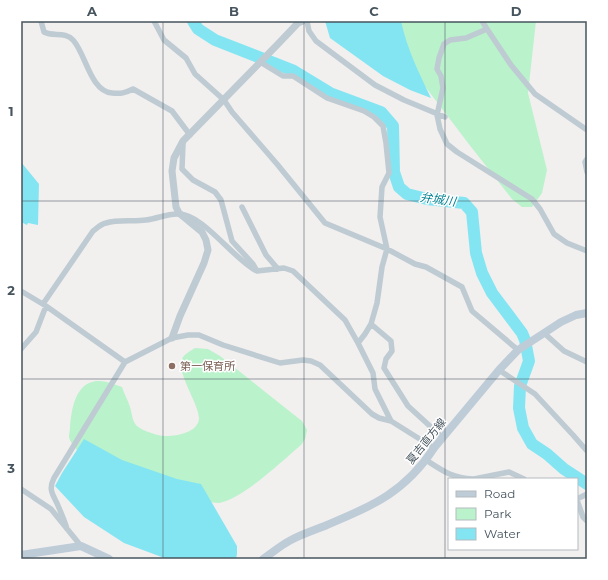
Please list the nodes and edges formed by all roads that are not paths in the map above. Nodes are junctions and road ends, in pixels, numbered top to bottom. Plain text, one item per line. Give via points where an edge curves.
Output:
1 (41, 21) edge
2 (154, 21) edge
3 (303, 21) edge
4 (307, 21) edge
5 (482, 21) edge
6 (487, 29) junction
7 (260, 62) junction
8 (224, 100) junction
9 (437, 115) junction
10 (445, 117) dead end
11 (587, 130) edge
12 (190, 135) junction
13 (183, 142) junction
14 (587, 159) edge
15 (587, 172) edge
16 (242, 207) dead end
17 (179, 214) junction
18 (387, 249) junction
19 (587, 251) edge
20 (278, 269) junction
21 (257, 271) junction
22 (21, 291) edge
23 (45, 305) junction
24 (587, 313) edge
25 (371, 324) junction
26 (544, 333) junction
27 (172, 338) junction
28 (358, 343) junction
29 (21, 349) edge
30 (518, 350) junction
31 (125, 362) junction
32 (587, 362) edge
33 (499, 370) junction
34 (391, 422) junction
35 (443, 438) junction
36 (434, 448) junction
37 (587, 452) edge
38 (426, 460) junction
39 (464, 478) edge
40 (479, 478) edge
41 (522, 478) edge
42 (21, 489) edge
43 (578, 502) edge
44 (587, 521) edge
45 (67, 529) junction
46 (82, 546) junction
47 (21, 555) edge
48 (105, 558) edge
49 (263, 559) edge

1 - 12 street via 44,32 67,35 72,39 101,89 124,94 133,89 172,111
2 - 8 street via 164,40 186,58 195,74
3 - 7 street via 298,23
4 - 9 street via 316,41 375,86
5 - 6 street
6 - 9 street via 444,44 437,69 441,76 442,88
6 - 11 street via 535,94
7 - 8 street
7 - 18 street via 283,76 293,76 327,98 364,111 383,126 389,173 382,187 380,217
8 - 12 street
8 - 18 street via 325,223
9 - 10 street
9 - 19 street via 440,130 448,144 532,199 554,234 567,243
12 - 13 street
13 - 17 street via 174,158 172,171
13 - 21 street via 182,169 221,200 232,241
14 - 15 street
16 - 20 street via 266,255
17 - 21 street via 194,219 249,268
17 - 23 street via 105,223 93,231
17 - 27 street via 202,232 208,250
18 - 25 street
18 - 30 street via 462,287 472,311
20 - 21 street
20 - 28 street via 293,271 344,320
22 - 23 street
23 - 29 street via 36,332
23 - 31 street
24 - 26 main road, 夏吉直方線 via 576,315
25 - 28 street
25 - 35 street via 391,342 392,352 386,358 384,368 408,406
26 - 30 main road, 夏吉直方線
26 - 32 street via 564,351
27 - 31 street
27 - 34 street via 199,335 280,363 311,361 320,365 372,414
28 - 34 street via 373,373 375,389
30 - 33 main road, 夏吉直方線
31 - 45 street via 51,484 52,495
33 - 35 main road, 夏吉直方線
33 - 37 street via 535,394
34 - 36 street
35 - 36 main road, 夏吉直方線
36 - 38 main road, 夏吉直方線
38 - 39 street via 447,474
38 - 49 main road, 夏吉直方線 via 393,493 373,505 291,540
40 - 41 street via 509,472
42 - 45 street via 51,509
43 - 44 street
45 - 46 street
46 - 47 main road
46 - 48 main road

